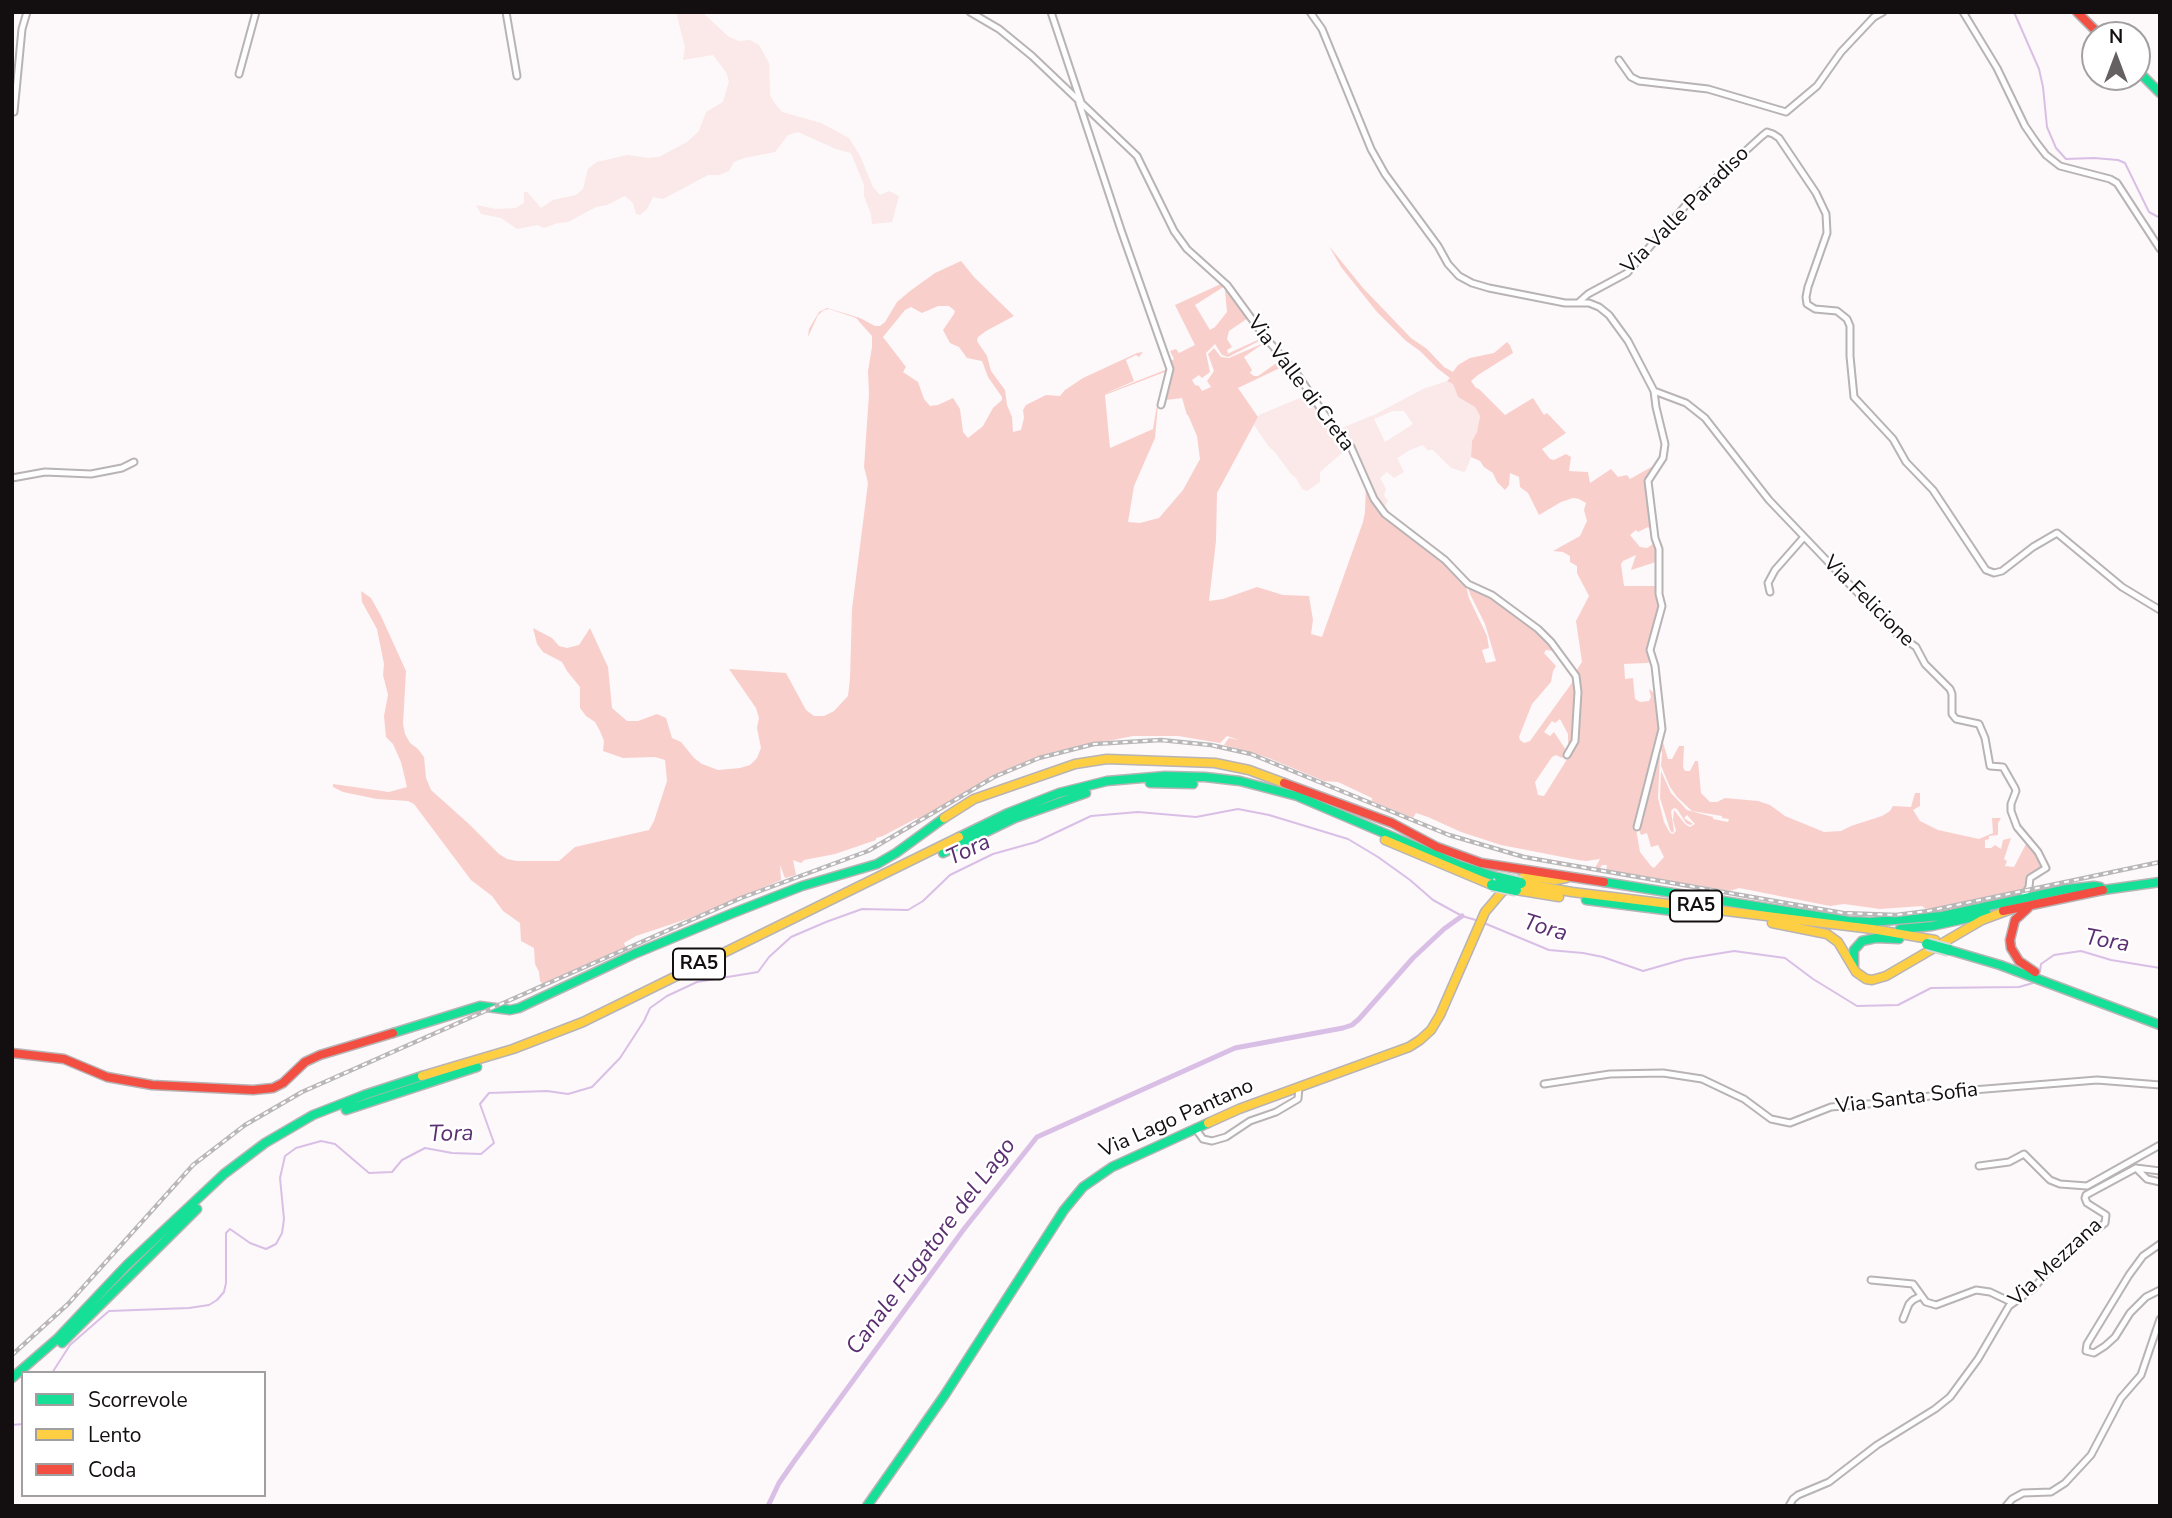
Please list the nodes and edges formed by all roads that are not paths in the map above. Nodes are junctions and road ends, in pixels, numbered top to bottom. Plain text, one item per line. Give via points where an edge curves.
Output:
1 (27, 12) edge
2 (256, 12) edge
3 (506, 12) edge
4 (970, 12) edge
5 (1051, 12) edge
6 (1310, 12) edge
7 (1883, 12) edge
8 (1964, 12) edge
9 (1619, 60) dead end
10 (239, 74) dead end
11 (517, 76) dead end
12 (1080, 103) junction
13 (13, 112) edge
14 (2160, 249) edge
15 (1578, 302) junction
16 (1654, 391) junction
17 (1161, 405) dead end
18 (134, 462) dead end
19 (12, 478) edge
20 (1804, 537) junction
21 (1770, 592) dead end
22 (2160, 610) edge
23 (1567, 755) dead end
24 (1637, 827) dead end
25 (1571, 877) junction
26 (1496, 882) junction
27 (2160, 882) edge
28 (1518, 887) junction
29 (2104, 890) junction
30 (2024, 895) junction
31 (2035, 905) junction
32 (2009, 910) junction
33 (1763, 922) junction
34 (1872, 929) junction
35 (1899, 939) junction
36 (1931, 942) junction
37 (2022, 970) junction
38 (1856, 972) junction
39 (2035, 972) junction
40 (2160, 1018) edge
41 (2160, 1025) edge
42 (12, 1052) edge
43 (1544, 1084) dead end
44 (2160, 1085) edge
45 (1299, 1087) junction
46 (1195, 1128) junction
47 (2160, 1145) edge
48 (1979, 1166) dead end
49 (2136, 1168) junction
50 (2160, 1171) edge
51 (2160, 1182) edge
52 (2087, 1185) junction
53 (2105, 1185) junction
54 (2160, 1244) edge
55 (1871, 1280) dead end
56 (2160, 1290) edge
57 (1921, 1296) junction
58 (2013, 1303) junction
59 (1903, 1319) dead end
60 (2160, 1320) edge
61 (31, 1371) edge
62 (12, 1378) edge
63 (867, 1506) edge
64 (1789, 1506) edge
65 (2006, 1506) edge

1 - 13 street
2 - 10 street
3 - 11 street
4 - 12 street, Via Valle di Creta via 999,29
5 - 12 street
6 - 15 street via 1322,29 1385,174 1459,276 1489,288
7 - 9 street via 1841,52 1817,86 1786,112 1708,89 1639,81
8 - 14 street via 2025,126 2046,155 2060,166 2117,183
12 - 17 street, Via Valle di Creta via 1170,369
12 - 23 street, Via Valle di Creta via 1137,156 1174,231 1227,285 1303,382 1351,447 1385,514 1445,560 1468,584 1538,629 1569,666 1578,692 1575,741
15 - 16 street via 1599,307 1609,315
15 - 22 street, Via Valle Paradiso via 1628,273 1686,205 1762,136 1773,134 1826,214 1827,233 1808,287 1807,304 1837,311 1847,319 1854,397 1933,490 1986,569 2002,571 2057,533 2122,587
16 - 20 street, Via Felicione via 1686,403 1705,418
16 - 24 street via 1665,444 1663,458 1648,481 1662,606 1650,650 1656,666 1662,729
18 - 19 street via 91,474 44,472
20 - 21 street, Via Felicione via 1776,570 1768,583
20 - 30 street, Via Felicione via 1896,633 1916,647 1925,664 1950,689 1956,719 1979,724 1990,766 2003,768 2015,788 2012,817 2046,868 2030,878
25 - 30 main road via 1871,922 1942,916
25 - 42 main road via 1468,860 1392,823 1241,768 1189,761 1096,760 974,799 877,864 733,913 519,1007 480,1006 355,1043 309,1059 283,1083 269,1089 178,1088 128,1081 60,1057
25 - 45 main road, Via Lago Pantano via 1525,876 1502,892 1485,912 1440,1015 1426,1036 1409,1047
26 - 28 main road, RA5, bridge
26 - 61 main road, RA5 via 1434,862 1313,809 1244,788 1147,783 1105,788 1057,802 1015,818 582,1028 313,1122 242,1167
26 - 62 main road, RA5 via 1297,796 1240,781 1165,776 1107,781 1059,793 1009,813 583,1021 513,1049 363,1095 287,1129 224,1174
27 - 29 main road
28 - 33 main road, RA5 via 1608,904
28 - 34 main road, RA5
29 - 30 main road via 2079,887
29 - 31 main road
31 - 32 main road
31 - 39 main road via 2015,920 2010,940 2019,961
32 - 34 main road via 1916,928
32 - 38 main road via 1982,920 1886,976 1872,980
33 - 35 main road, RA5
33 - 38 main road via 1827,934
34 - 36 main road, RA5
35 - 36 main road, RA5
35 - 38 main road via 1862,941 1853,956
36 - 37 main road, RA5, bridge
37 - 39 main road, RA5
37 - 41 main road, RA5
39 - 40 main road, RA5
43 - 44 street, Via Santa Sofia via 1610,1074 1663,1073 1702,1079 1744,1099 1771,1119 1790,1123 1831,1107 1973,1090 2097,1080
45 - 46 main road, Via Lago Pantano
45 - 46 street via 1298,1099 1226,1137 1203,1139
46 - 63 main road, Via Lago Pantano via 1112,1167 1073,1198
47 - 52 street
48 - 52 street via 2009,1162 2024,1154 2050,1180
49 - 50 street
49 - 51 street via 2147,1179
49 - 53 street, Via Mezzana
52 - 53 street
53 - 58 street, Via Mezzana via 2085,1196 2087,1203 2106,1215 2105,1223 2068,1249 2034,1288
54 - 56 street via 2143,1256 2129,1275 2087,1344 2087,1352 2105,1346 2130,1313
55 - 57 street via 1913,1284
57 - 58 street via 1939,1305 1982,1290
57 - 59 street via 1909,1304
58 - 64 street, Via Mezzana via 1950,1397 1829,1482 1795,1497
60 - 65 street via 2141,1375 2121,1398 2091,1455 2051,1492 2023,1493

